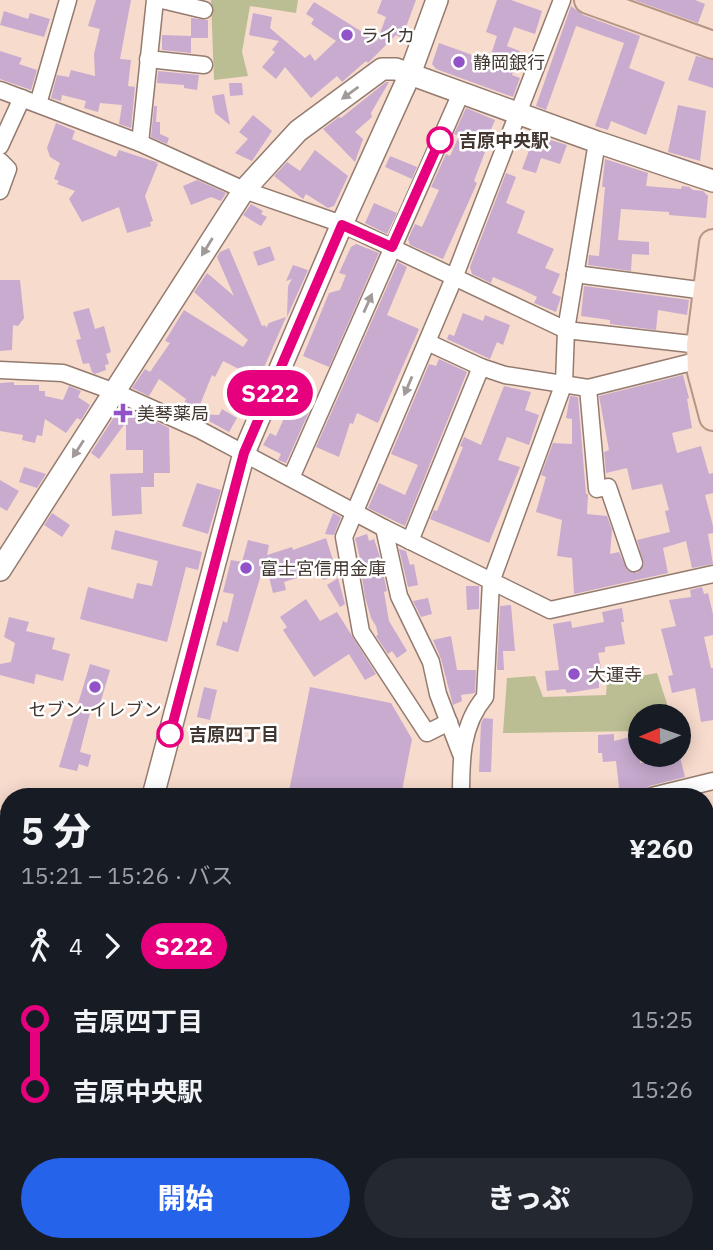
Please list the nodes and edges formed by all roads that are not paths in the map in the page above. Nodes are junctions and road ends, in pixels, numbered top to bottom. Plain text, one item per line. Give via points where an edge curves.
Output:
1 (68, 0) edge
2 (155, 0) edge
3 (162, 0) edge
4 (437, 0) edge
5 (562, 0) edge
6 (588, 0) edge
7 (204, 10) dead end
8 (713, 45) edge
9 (148, 60) junction
10 (204, 65) dead end
11 (410, 74) junction
12 (0, 90) edge
13 (460, 93) junction
14 (30, 101) junction
15 (520, 114) junction
16 (597, 142) junction
17 (141, 143) junction
18 (0, 146) edge
19 (0, 160) edge
20 (713, 181) edge
21 (244, 190) junction
22 (0, 191) edge
23 (342, 225) junction
24 (713, 243) edge
25 (392, 247) junction
26 (576, 274) junction
27 (454, 278) junction
28 (706, 291) junction
29 (566, 330) junction
30 (427, 342) junction
31 (703, 362) edge
32 (481, 367) junction
33 (0, 370) edge
34 (564, 383) junction
35 (588, 388) junction
36 (115, 392) junction
37 (713, 417) edge
38 (244, 453) junction
39 (291, 478) junction
40 (355, 511) junction
41 (384, 528) junction
42 (410, 541) junction
43 (635, 563) dead end
44 (0, 570) edge
45 (713, 574) edge
46 (491, 582) junction
47 (449, 722) junction
48 (461, 754) junction
49 (713, 781) edge
50 (155, 788) edge
51 (461, 788) edge
52 (685, 788) edge

1 - 14 street
2 - 9 street
3 - 7 street
4 - 11 street
5 - 15 street
6 - 8 main road
9 - 10 street
9 - 17 street
11 - 13 street
11 -> 21 street via 382,69 298,131
11 - 23 street
12 - 14 street
13 - 15 street
13 - 25 street
14 - 17 street
14 - 18 street
15 - 16 street
15 - 27 street
16 - 20 street
16 - 26 street
17 - 21 street
19 - 22 street via 8,169
21 - 23 street
21 -> 36 street
23 - 25 street
23 - 38 street
24 - 28 main road
25 - 27 street
39 -> 25 street
26 - 28 street
26 - 29 street
27 - 29 street
27 - 30 street
28 - 31 main road
29 - 31 street
29 - 34 street
30 - 32 street
30 -> 40 street
31 - 35 street
31 - 37 main road
32 - 34 street
32 - 42 street
33 - 36 street via 63,373
34 - 35 street
34 - 46 street
35 - 43 street via 597,489 608,487
36 - 38 street
36 -> 44 street
38 - 39 street
38 - 50 street
39 - 40 street
40 - 41 street
40 - 47 street via 344,537 361,632 427,733
41 - 42 street
41 - 47 street via 399,596 431,662
42 - 46 street
45 - 46 street via 550,610
46 - 48 street via 485,697 472,712
47 - 48 street
48 - 51 street
49 - 52 street

